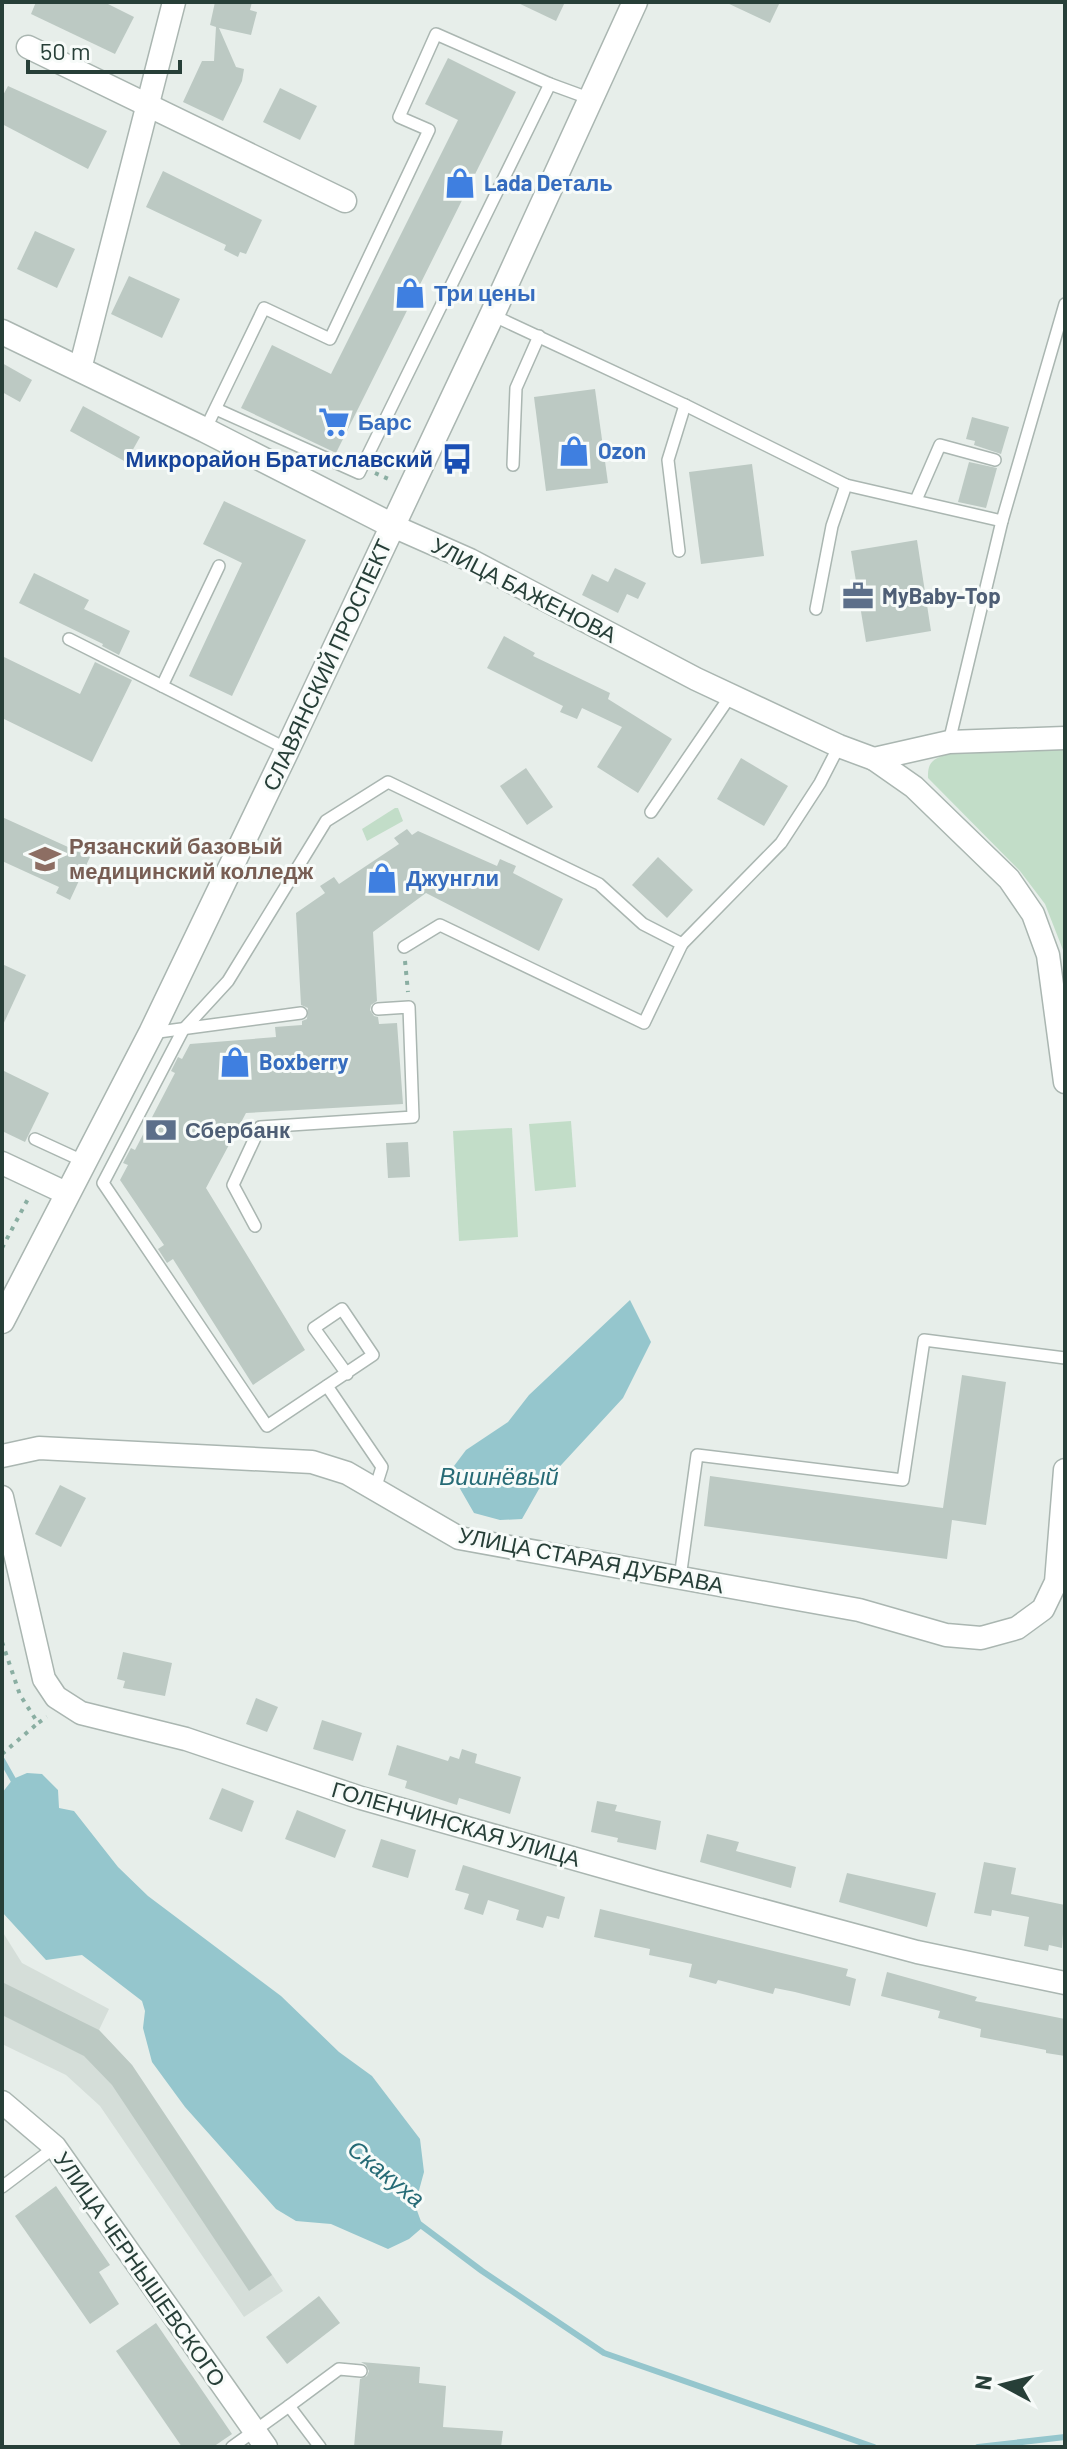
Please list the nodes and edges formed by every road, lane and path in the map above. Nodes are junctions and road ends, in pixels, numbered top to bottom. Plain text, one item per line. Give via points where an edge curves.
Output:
1 (174, 2) edge
2 (635, 2) edge
3 (28, 47) dead end
4 (550, 84) junction
5 (592, 99) junction
6 (147, 105) junction
7 (345, 201) dead end
8 (1065, 304) edge
9 (492, 315) junction
10 (2, 332) edge
11 (539, 336) junction
12 (80, 369) junction
13 (685, 405) junction
14 (211, 420) junction
15 (995, 460) dead end
16 (513, 465) dead end
17 (846, 485) junction
18 (916, 500) junction
19 (1002, 521) junction
20 (393, 526) junction
21 (679, 551) dead end
22 (219, 566) dead end
23 (816, 609) dead end
24 (69, 639) dead end
25 (162, 686) junction
26 (731, 695) junction
27 (1065, 738) edge
28 (949, 742) junction
29 (839, 746) junction
30 (287, 750) junction
31 (874, 759) junction
32 (651, 812) dead end
33 (682, 944) junction
34 (404, 953) joint
35 (407, 983) dead end
36 (378, 1009) dead end
37 (301, 1013) dead end
38 (183, 1030) junction
39 (151, 1033) junction
40 (1065, 1082) edge
41 (35, 1139) dead end
42 (85, 1162) junction
43 (2, 1163) edge
44 (38, 1180) junction
45 (68, 1194) junction
46 (255, 1226) dead end
47 (2, 1248) edge
48 (2, 1321) edge
49 (1065, 1358) edge
50 (347, 1374) junction
51 (327, 1386) junction
52 (2, 1456) edge
53 (1065, 1470) edge
54 (375, 1489) junction
55 (2, 1497) edge
56 (1062, 1545) edge
57 (680, 1578) junction
58 (38, 1723) dead end
59 (4, 1753) edge
60 (1065, 1983) edge
61 (2, 2102) edge
62 (55, 2147) junction
63 (2, 2187) edge
64 (361, 2371) dead end
65 (289, 2406) junction
66 (261, 2439) edge
67 (232, 2447) edge
68 (320, 2447) edge

1 - 6 street
2 - 5 street, СЛАВЯНСКИЙ ПРОСПЕКТ
3 - 6 street
4 - 5 lane
4 - 14 lane via 359,473
4 - 14 lane via 436,34 399,117 429,130 330,339 264,308
5 - 9 street, СЛАВЯНСКИЙ ПРОСПЕКТ
6 - 7 street
6 - 12 street
8 - 19 lane
9 - 11 lane
9 - 20 street, СЛАВЯНСКИЙ ПРОСПЕКТ
10 - 12 street, УЛИЦА БАЖЕНОВА
11 - 13 lane
11 - 16 lane via 516,388
12 - 14 street, УЛИЦА БАЖЕНОВА
13 - 17 lane
13 - 21 lane via 668,460
14 - 20 street, УЛИЦА БАЖЕНОВА
15 - 18 lane via 940,445
17 - 18 lane
17 - 23 lane
18 - 19 lane
19 - 28 lane
20 - 26 street, УЛИЦА БАЖЕНОВА via 470,560
20 - 30 street, СЛАВЯНСКИЙ ПРОСПЕКТ
22 - 25 lane
24 - 25 lane
25 - 30 lane
26 - 29 street, УЛИЦА БАЖЕНОВА
26 - 32 lane
27 - 28 street
28 - 31 street
29 - 31 street, УЛИЦА БАЖЕНОВА
29 - 33 lane via 781,843
30 - 39 street, СЛАВЯНСКИЙ ПРОСПЕКТ
31 - 40 street via 914,787 1009,879 1033,914 1048,955
33 - 34 lane via 644,1023 440,925
33 - 38 lane via 643,924 599,884 388,782 326,821 228,981
34 - 35 path
36 - 46 lane via 409,1007 413,1117 260,1127 233,1185
37 - 38 lane
38 - 39 lane
38 - 51 lane via 103,1183 267,1426
39 - 42 street, СЛАВЯНСКИЙ ПРОСПЕКТ
41 - 42 lane
42 - 45 street, СЛАВЯНСКИЙ ПРОСПЕКТ
43 - 44 street
44 - 45 street
44 - 47 path
45 - 48 street, СЛАВЯНСКИЙ ПРОСПЕКТ
49 - 57 lane via 924,1340 903,1480 697,1455
50 - 50 lane via 314,1328 342,1309 373,1355
50 - 51 lane
51 - 54 lane via 382,1467
52 - 54 street, УЛИЦА СТАРАЯ ДУБРАВА via 39,1448 312,1462
53 - 56 street, УЛИЦА СТАРАЯ ДУБРАВА
54 - 57 street, УЛИЦА СТАРАЯ ДУБРАВА via 459,1538
55 - 60 street, ГОЛЕНЧИНСКАЯ УЛИЦА via 44,1679 56,1697 81,1713 186,1739 361,1798 653,1881 917,1952
56 - 57 street, УЛИЦА СТАРАЯ ДУБРАВА via 1056,1582 1043,1609 1017,1628 981,1638
58 - 59 path
61 - 62 street, УЛИЦА ЧЕРНЫШЕВСКОГО
62 - 63 lane
62 - 66 street, УЛИЦА ЧЕРНЫШЕВСКОГО
64 - 65 lane via 339,2369
65 - 66 lane
65 - 68 lane
66 - 67 lane

